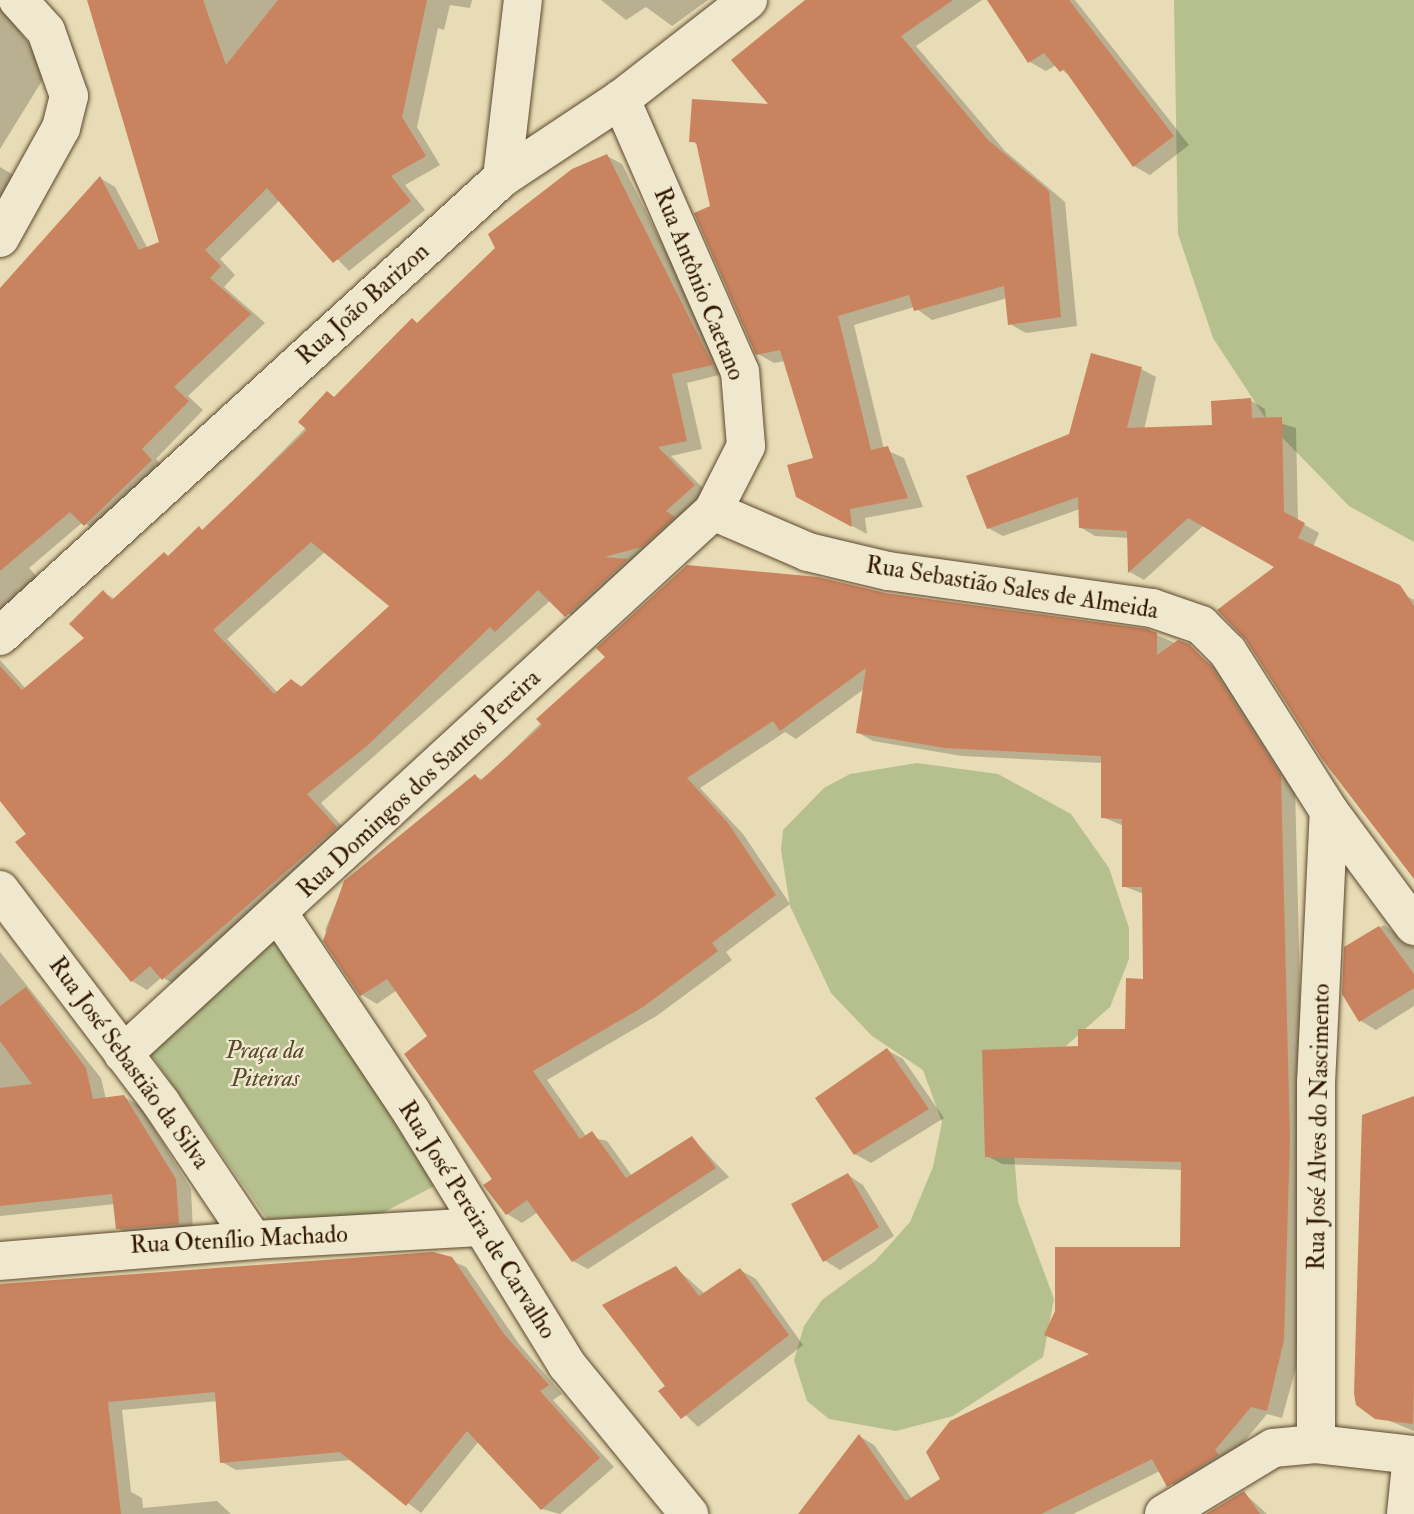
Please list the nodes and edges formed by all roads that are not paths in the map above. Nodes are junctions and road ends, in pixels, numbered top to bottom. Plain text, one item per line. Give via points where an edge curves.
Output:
1 (18, 0) edge
2 (523, 0) edge
3 (748, 0) edge
4 (621, 99) junction
5 (502, 178) junction
6 (0, 238) edge
7 (713, 511) junction
8 (0, 636) edge
9 (1329, 811) junction
10 (0, 890) edge
11 (279, 914) junction
12 (1414, 926) edge
13 (123, 1054) junction
14 (478, 1227) junction
15 (253, 1240) junction
16 (0, 1261) edge
17 (1316, 1444) junction
18 (1413, 1455) edge
19 (689, 1514) edge
20 (1164, 1514) edge
21 (1406, 1514) edge

1 - 6 street via 46,31 69,96 61,128
2 - 5 street
3 - 4 street, Rua João Barizon
4 - 5 street, Rua João Barizon
4 - 7 street, Rua Antônio Caetano via 740,372 746,446
5 - 8 street, Rua João Barizon
7 - 9 street, Rua Sebastião Sales de Almeida via 808,552 848,562 1152,608 1201,625 1228,652
7 - 11 street, Rua Domingos dos Santos Pereira
9 - 12 street, Rua Sebastião Sales de Almeida
9 - 17 street, Rua José Alves do Nascimento via 1316,1083
10 - 13 street, Rua José Sebastião da Silva
11 - 13 street, Rua Domingos dos Santos Pereira
11 - 14 street, Rua José Pereira de Carvalho via 412,1113
13 - 15 street, Rua José Sebastião da Silva
14 - 15 street, Rua Otenílio Machado
14 - 19 street, Rua José Pereira de Carvalho via 567,1365
15 - 16 street, Rua Otenílio Machado
17 - 18 street
17 - 20 street via 1251,1458
18 - 21 street

